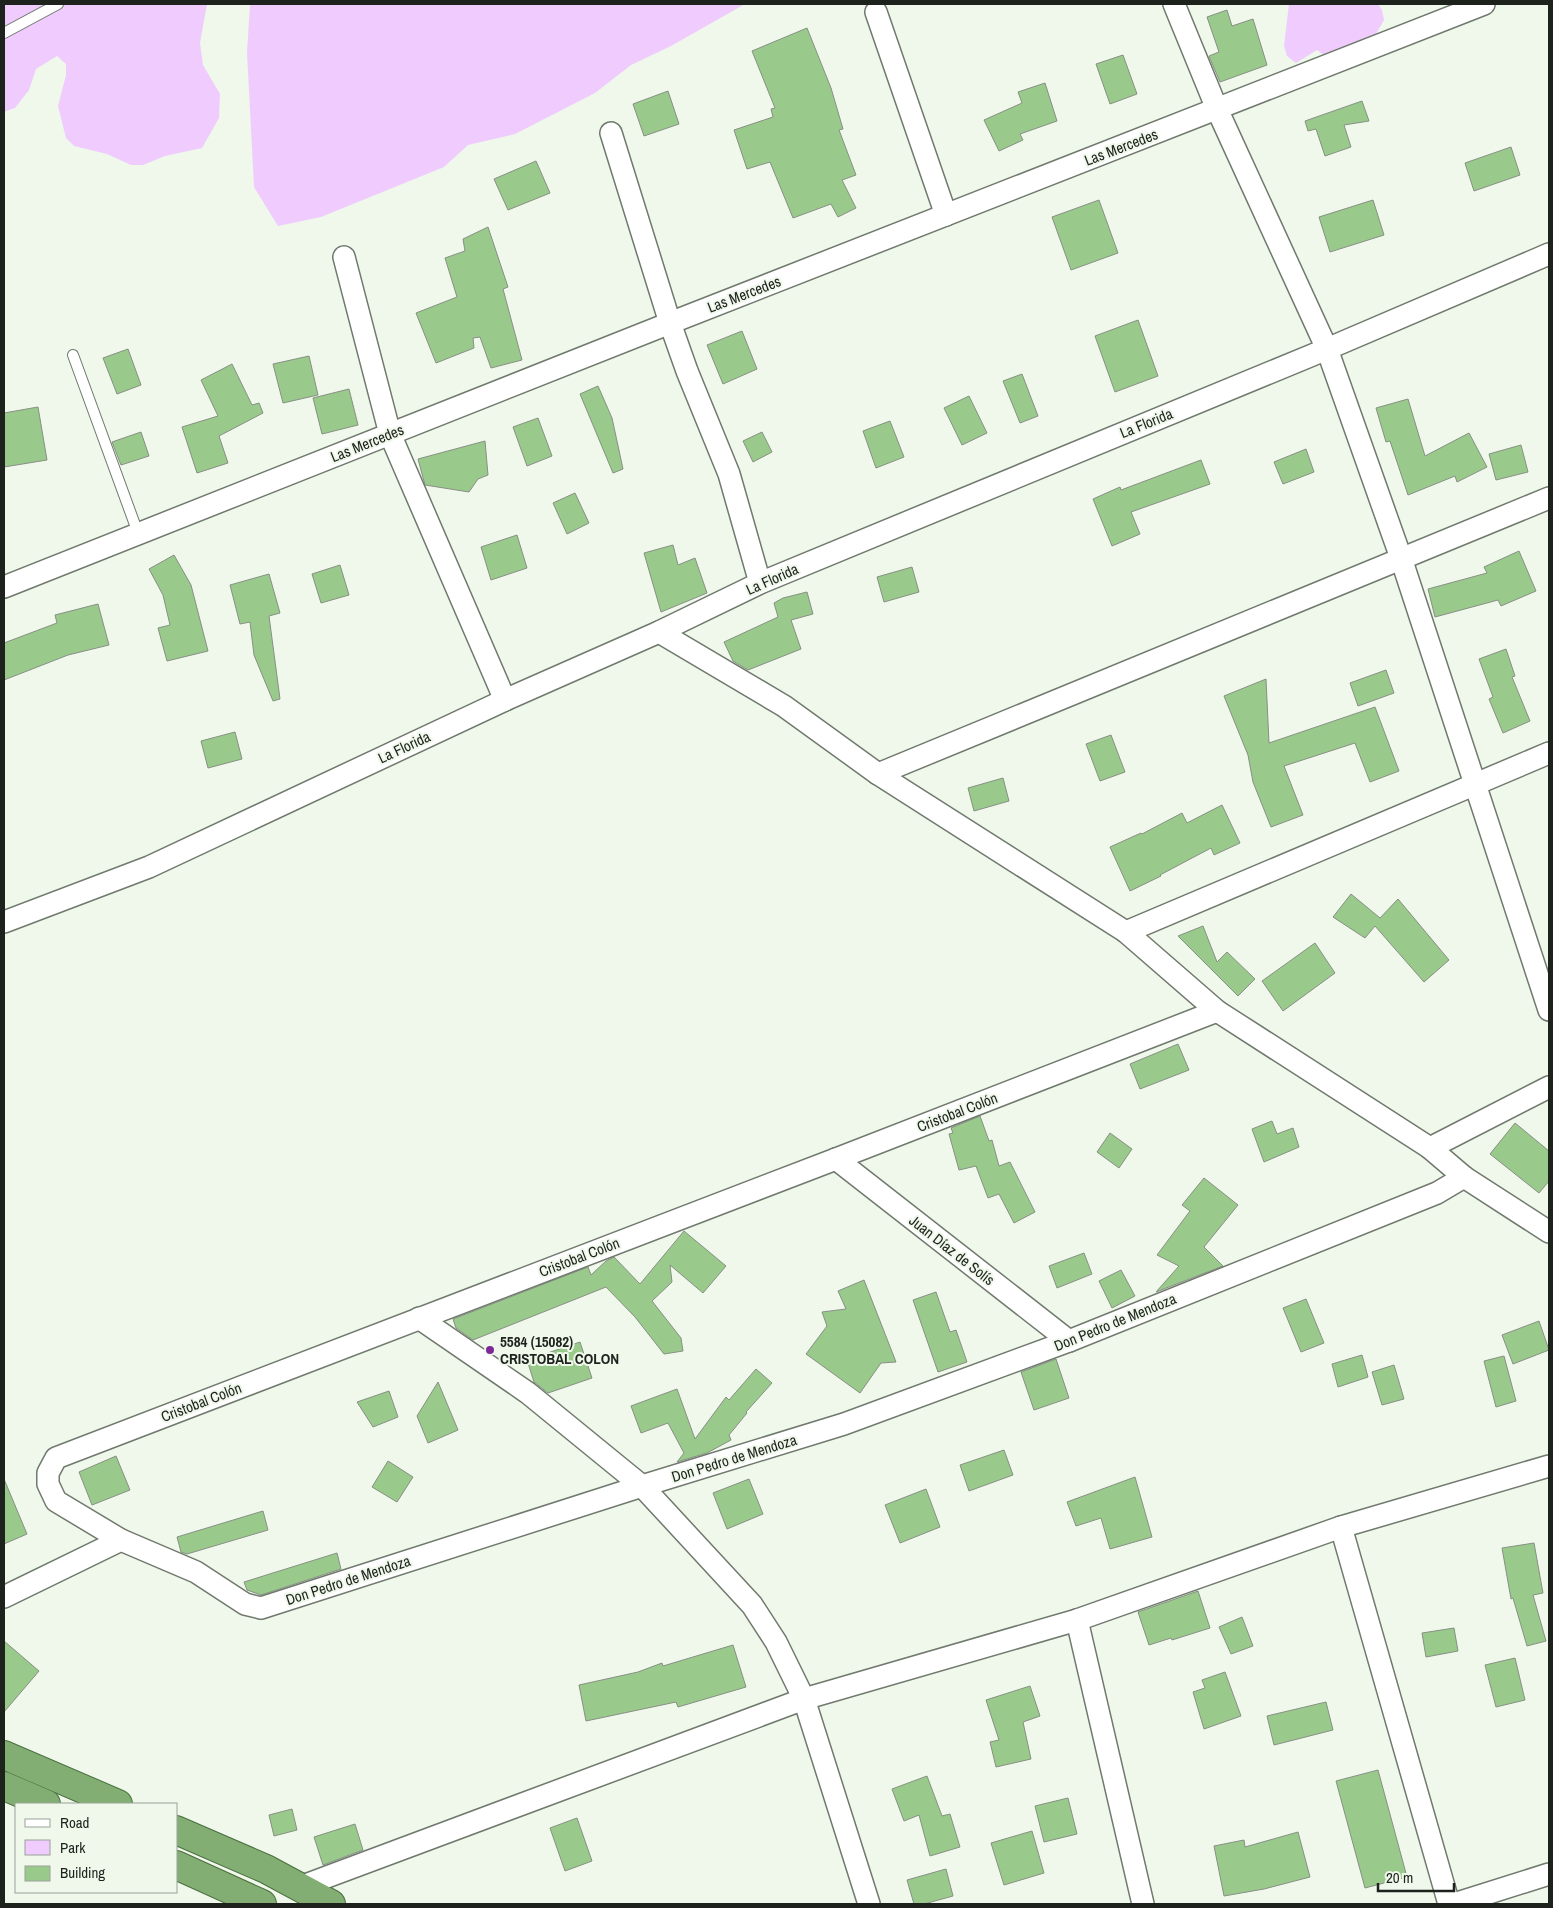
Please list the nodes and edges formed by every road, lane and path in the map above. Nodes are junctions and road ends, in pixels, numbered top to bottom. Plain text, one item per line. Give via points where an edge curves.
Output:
1 (58, 4) edge
2 (1174, 4) edge
3 (1482, 4) edge
4 (876, 12) dead end
5 (4, 34) edge
6 (1217, 109) junction
7 (611, 133) dead end
8 (946, 215) junction
9 (1549, 254) edge
10 (344, 257) dead end
11 (670, 323) junction
12 (1327, 349) junction
13 (73, 355) dead end
14 (390, 434) junction
15 (1549, 498) edge
16 (138, 534) junction
17 (1401, 558) junction
18 (760, 583) junction
19 (4, 587) edge
20 (659, 632) junction
21 (505, 700) junction
22 (1549, 753) edge
23 (878, 774) junction
24 (1474, 784) junction
25 (4, 922) edge
26 (1126, 932) junction
27 (1549, 1010) edge
28 (1216, 1011) junction
29 (1549, 1087) edge
30 (1430, 1148) junction
31 (836, 1159) junction
32 (1464, 1177) junction
33 (1549, 1232) edge
34 (419, 1318) junction
35 (1069, 1341) junction
36 (1549, 1466) edge
37 (642, 1486) junction
38 (1341, 1527) junction
39 (121, 1540) junction
40 (4, 1597) edge
41 (1076, 1620) junction
42 (804, 1699) junction
43 (4, 1755) edge
44 (4, 1786) edge
45 (44, 1803) edge
46 (116, 1803) edge
47 (178, 1831) edge
48 (178, 1865) edge
49 (1549, 1874) edge
50 (300, 1887) junction
51 (262, 1904) edge
52 (332, 1904) edge
53 (869, 1904) edge
54 (1143, 1904) edge
55 (1448, 1904) edge
56 (1454, 1904) edge

1 - 5 lane
2 - 6 street
3 - 6 street, Las Mercedes
4 - 8 street
6 - 8 street, Las Mercedes
6 - 12 street
7 - 11 street
8 - 11 street, Las Mercedes
9 - 12 street, La Florida
10 - 14 street
11 - 14 street, Las Mercedes
11 - 18 street via 729,474
12 - 17 street
12 - 18 street, La Florida
13 - 16 lane
14 - 16 street, Las Mercedes
14 - 21 street
15 - 17 street
16 - 19 street, Las Mercedes
17 - 23 street
17 - 24 street
18 - 20 street, La Florida
20 - 21 street, La Florida
20 - 23 street via 784,706
21 - 25 street, La Florida via 149,867
22 - 24 street
23 - 26 street
24 - 26 street
24 - 27 street
26 - 28 street
28 - 30 street
28 - 31 street, Cristobal Colón
29 - 30 street
30 - 32 street
31 - 34 street, Cristobal Colón
31 - 35 street, Juan Díaz de Solís
32 - 33 street
32 - 35 street, Don Pedro de Mendoza via 1437,1193
34 - 37 street via 528,1393
34 - 39 street, Cristobal Colón via 56,1458 48,1473 48,1484 56,1501
35 - 37 street, Don Pedro de Mendoza via 844,1424
36 - 38 street
37 - 39 street, Don Pedro de Mendoza via 261,1608 246,1604 196,1572
37 - 42 street via 752,1605 776,1642
38 - 41 street
38 - 55 street
39 - 40 street
41 - 42 street
41 - 54 street
42 - 50 street
42 - 53 street
43 - 46 highway
44 - 45 highway
47 - 50 highway
48 - 51 highway
49 - 56 street
50 - 52 highway

